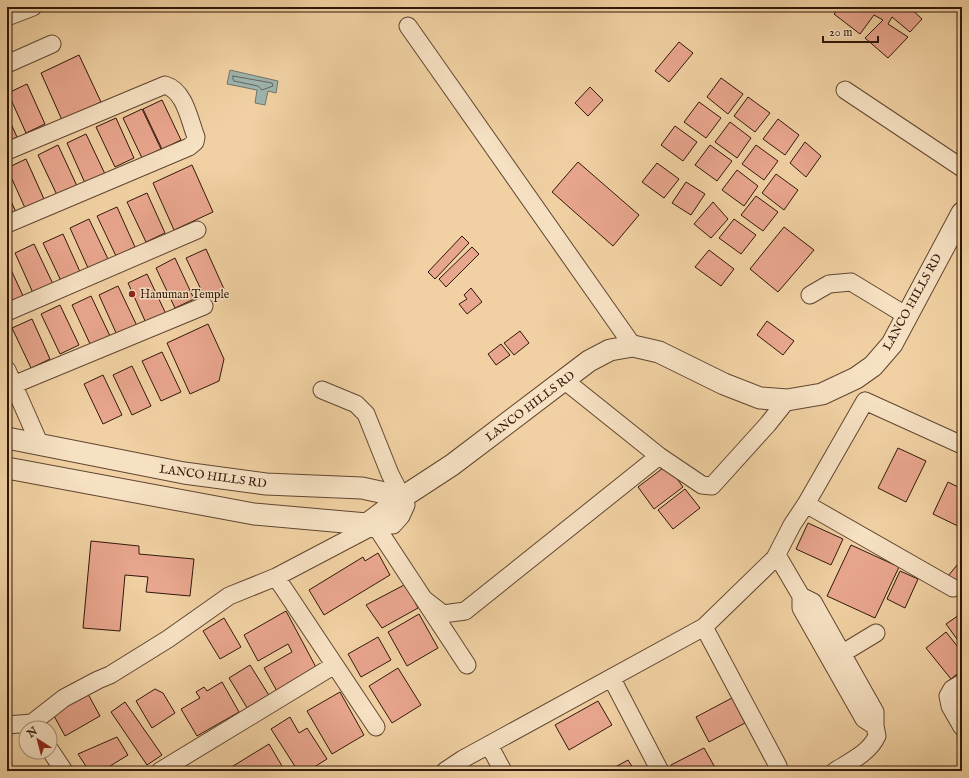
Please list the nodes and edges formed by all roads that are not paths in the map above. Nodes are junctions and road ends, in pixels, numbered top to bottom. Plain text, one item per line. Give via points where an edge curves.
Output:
1 (33, 7) edge
2 (7, 17) edge
3 (408, 26) dead end
4 (52, 44) dead end
5 (7, 64) edge
6 (845, 90) dead end
7 (7, 151) edge
8 (962, 168) edge
9 (962, 213) edge
10 (7, 224) edge
11 (198, 230) dead end
12 (810, 295) dead end
13 (204, 306) dead end
14 (7, 312) edge
15 (907, 316) junction
16 (633, 346) junction
17 (10, 377) edge
18 (856, 378) junction
19 (564, 380) junction
20 (322, 390) dead end
21 (787, 400) junction
22 (865, 401) junction
23 (7, 438) edge
24 (40, 445) junction
25 (962, 445) edge
26 (659, 456) junction
27 (7, 468) edge
28 (403, 497) junction
29 (806, 504) junction
30 (371, 525) junction
31 (777, 555) junction
32 (276, 577) junction
33 (953, 588) dead end
34 (425, 600) junction
35 (704, 627) junction
36 (876, 633) dead end
37 (836, 657) junction
38 (467, 665) dead end
39 (334, 666) junction
40 (612, 679) junction
41 (962, 683) edge
42 (40, 720) edge
43 (7, 725) edge
44 (18, 725) edge
45 (962, 727) edge
46 (376, 728) dead end
47 (489, 745) junction
48 (57, 760) edge
49 (778, 766) dead end
50 (64, 771) edge
51 (160, 771) edge
52 (445, 771) edge
53 (503, 771) edge
54 (660, 771) edge
55 (835, 771) edge

1 - 2 street
3 - 16 street
4 - 5 street
6 - 8 street
7 - 10 street via 165,85 179,94 196,137 195,142 189,147
9 - 15 street, LANCO HILLS RD
11 - 14 street
12 - 15 street via 829,284 851,282
13 - 17 street
15 - 18 street, LANCO HILLS RD via 887,349 873,366
16 - 19 street, LANCO HILLS RD via 610,350 589,361
16 - 21 street, LANCO HILLS RD via 659,352 724,384 760,398
17 - 24 street
18 - 21 street, LANCO HILLS RD via 822,394
18 - 22 street
19 - 26 street
19 - 28 street, LANCO HILLS RD via 452,465
20 - 28 street via 350,401 366,414 390,474
21 - 26 street via 712,486 702,485
22 - 25 street
22 - 29 street
23 - 24 street, LANCO HILLS RD
24 - 28 street, LANCO HILLS RD via 184,473 266,484 362,488
26 - 34 street via 465,612 443,614
27 - 30 street via 254,514
28 - 30 street
29 - 31 street
29 - 33 street
30 - 32 street
30 - 34 street
31 - 35 street
31 - 37 street via 801,596 801,608
32 - 39 street
32 - 42 street via 229,596 168,639 110,675 64,698
34 - 38 street
35 - 40 street
35 - 49 street
36 - 37 street
37 - 55 street via 855,690 864,719 875,726 878,736 863,754
39 - 46 street
39 - 51 street
40 - 47 street
40 - 54 street
41 - 45 street via 952,689 948,696 950,706
43 - 44 street
47 - 52 street
47 - 53 street
48 - 50 street

